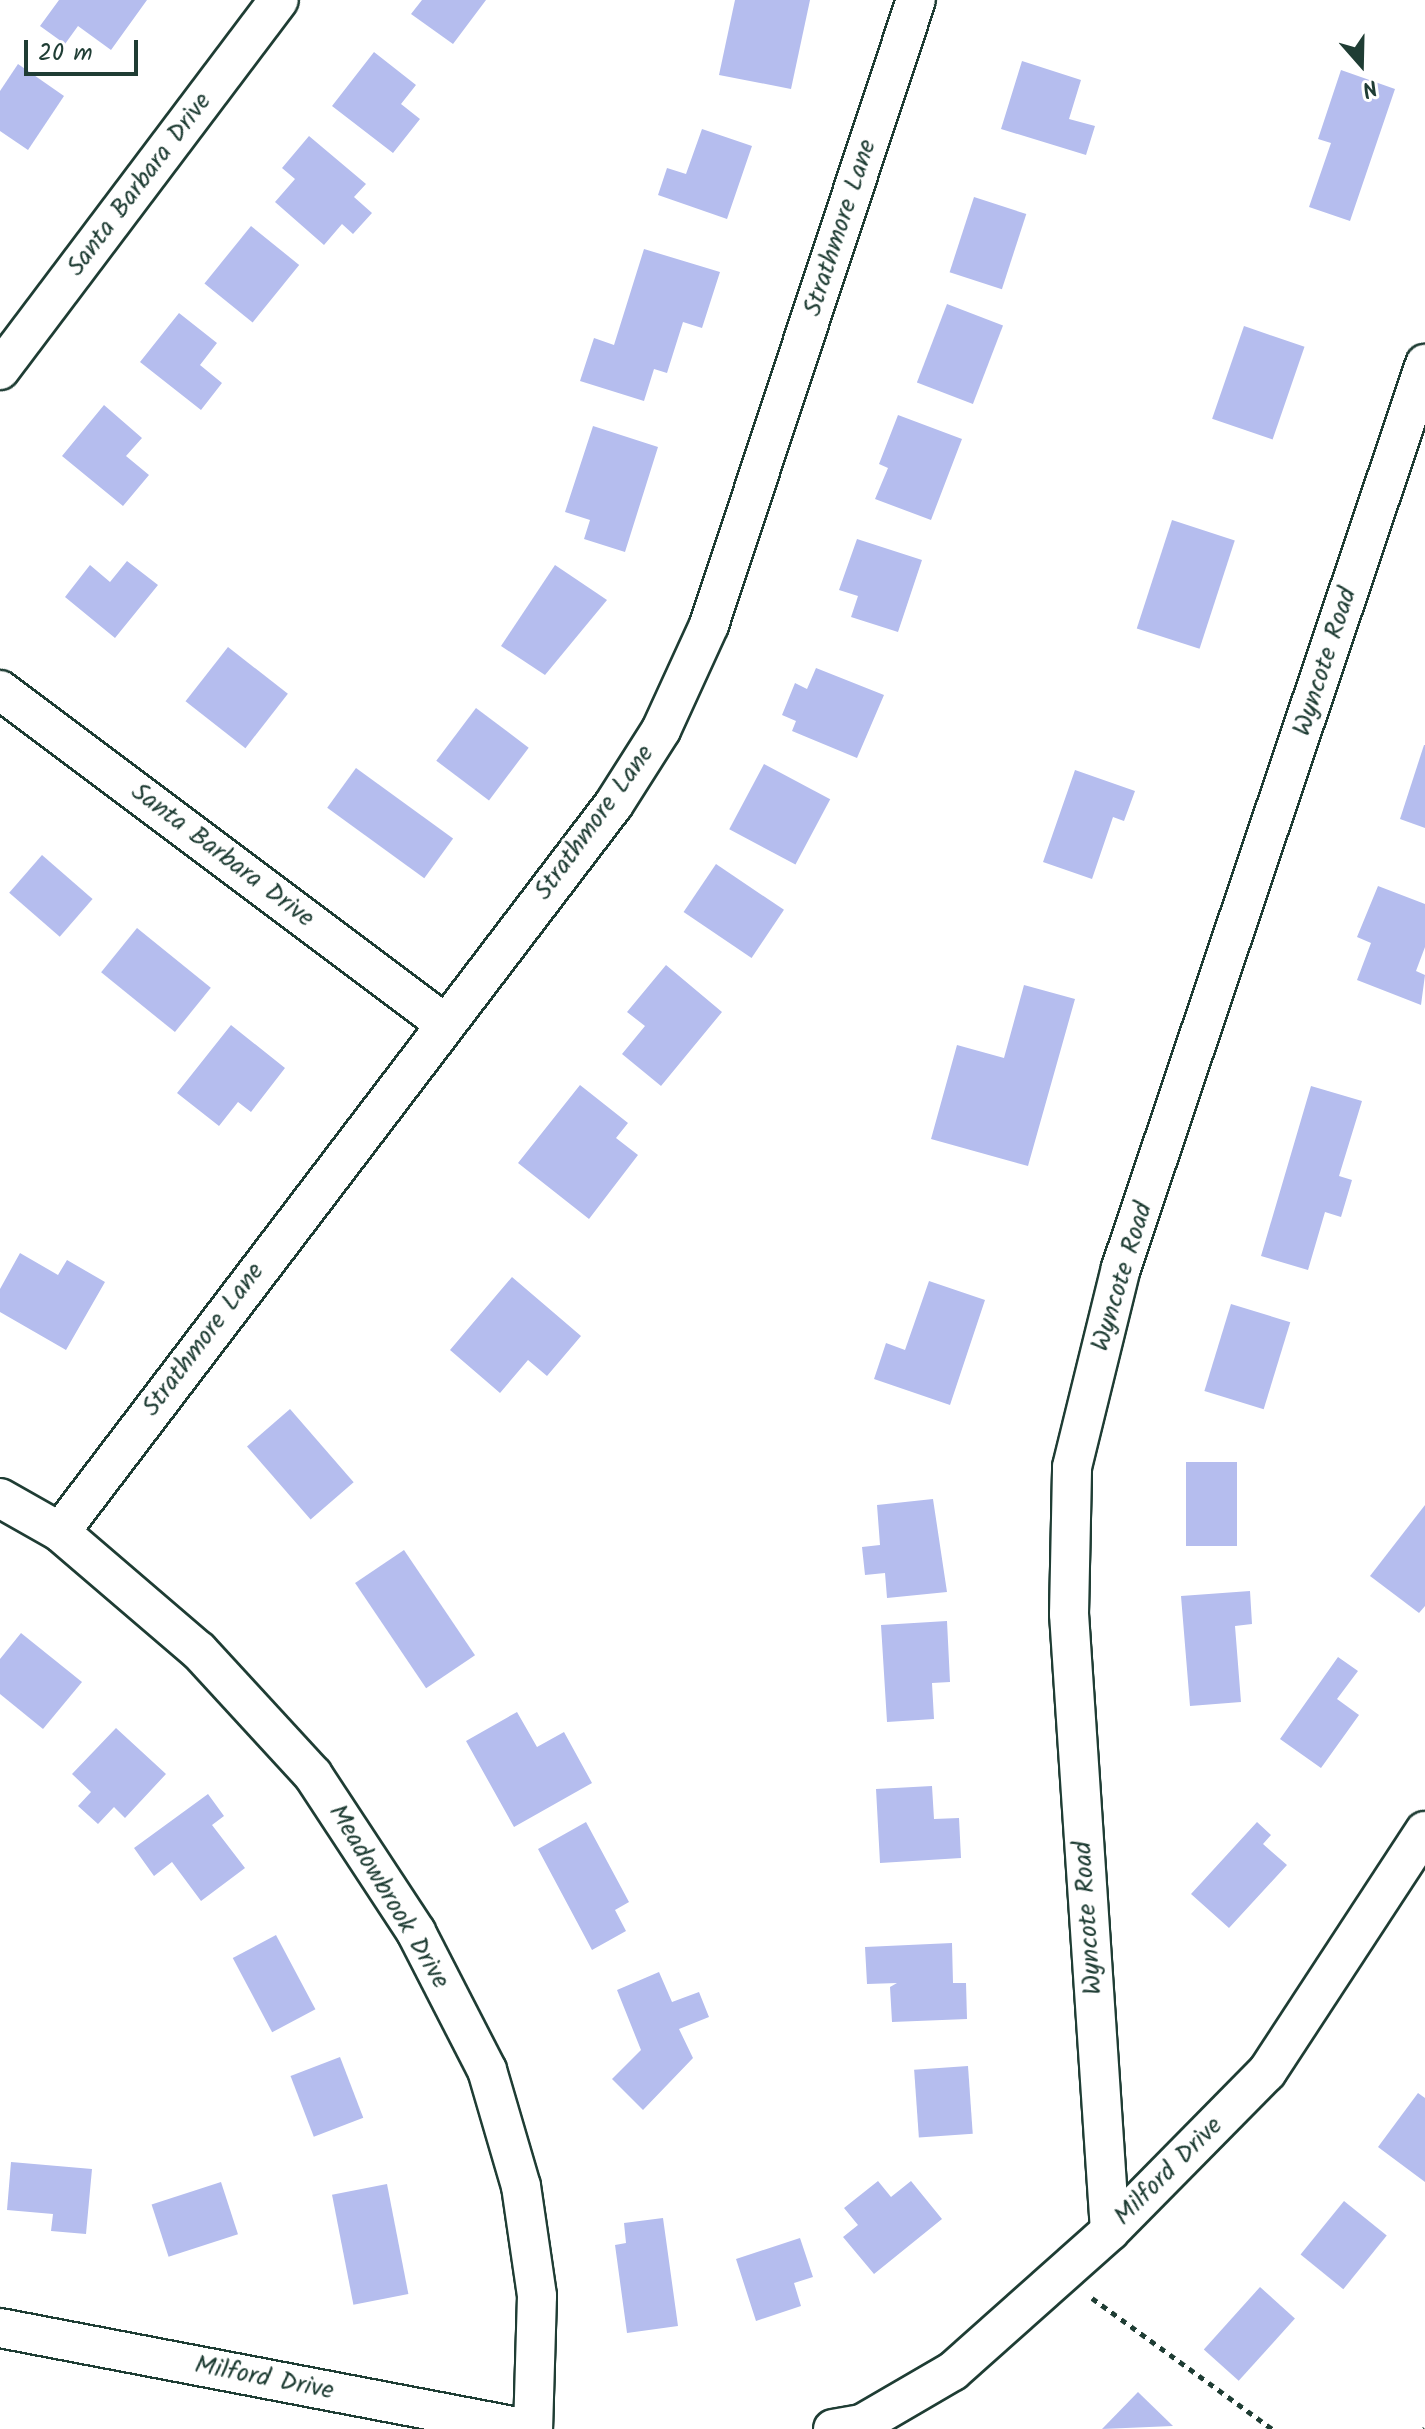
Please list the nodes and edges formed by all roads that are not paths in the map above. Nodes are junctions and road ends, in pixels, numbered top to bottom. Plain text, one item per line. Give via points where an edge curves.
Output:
1 (279, 0) edge
2 (916, 0) edge
3 (1425, 364) edge
4 (0, 370) edge
5 (0, 690) edge
6 (444, 1023) junction
7 (0, 1498) edge
8 (60, 1532) junction
9 (1425, 1831) edge
10 (1110, 2231) junction
11 (0, 2328) edge
12 (530, 2429) edge
13 (833, 2429) edge

1 - 4 street, Santa Barbara Drive
2 - 6 street, Strathmore Lane via 709,625 661,730 614,804
3 - 10 street, Wyncote Road via 1121,1268 1072,1467 1069,1614
5 - 6 street, Santa Barbara Drive
6 - 8 street, Strathmore Lane
7 - 8 street, Meadowbrook Drive
8 - 12 street, Meadowbrook Drive via 199,1651 313,1775 416,1932 487,2070 521,2186 537,2296
9 - 10 street, Milford Drive via 1267,2072
10 - 13 street, Milford Drive via 953,2371 862,2424
11 - 12 street, Milford Drive

